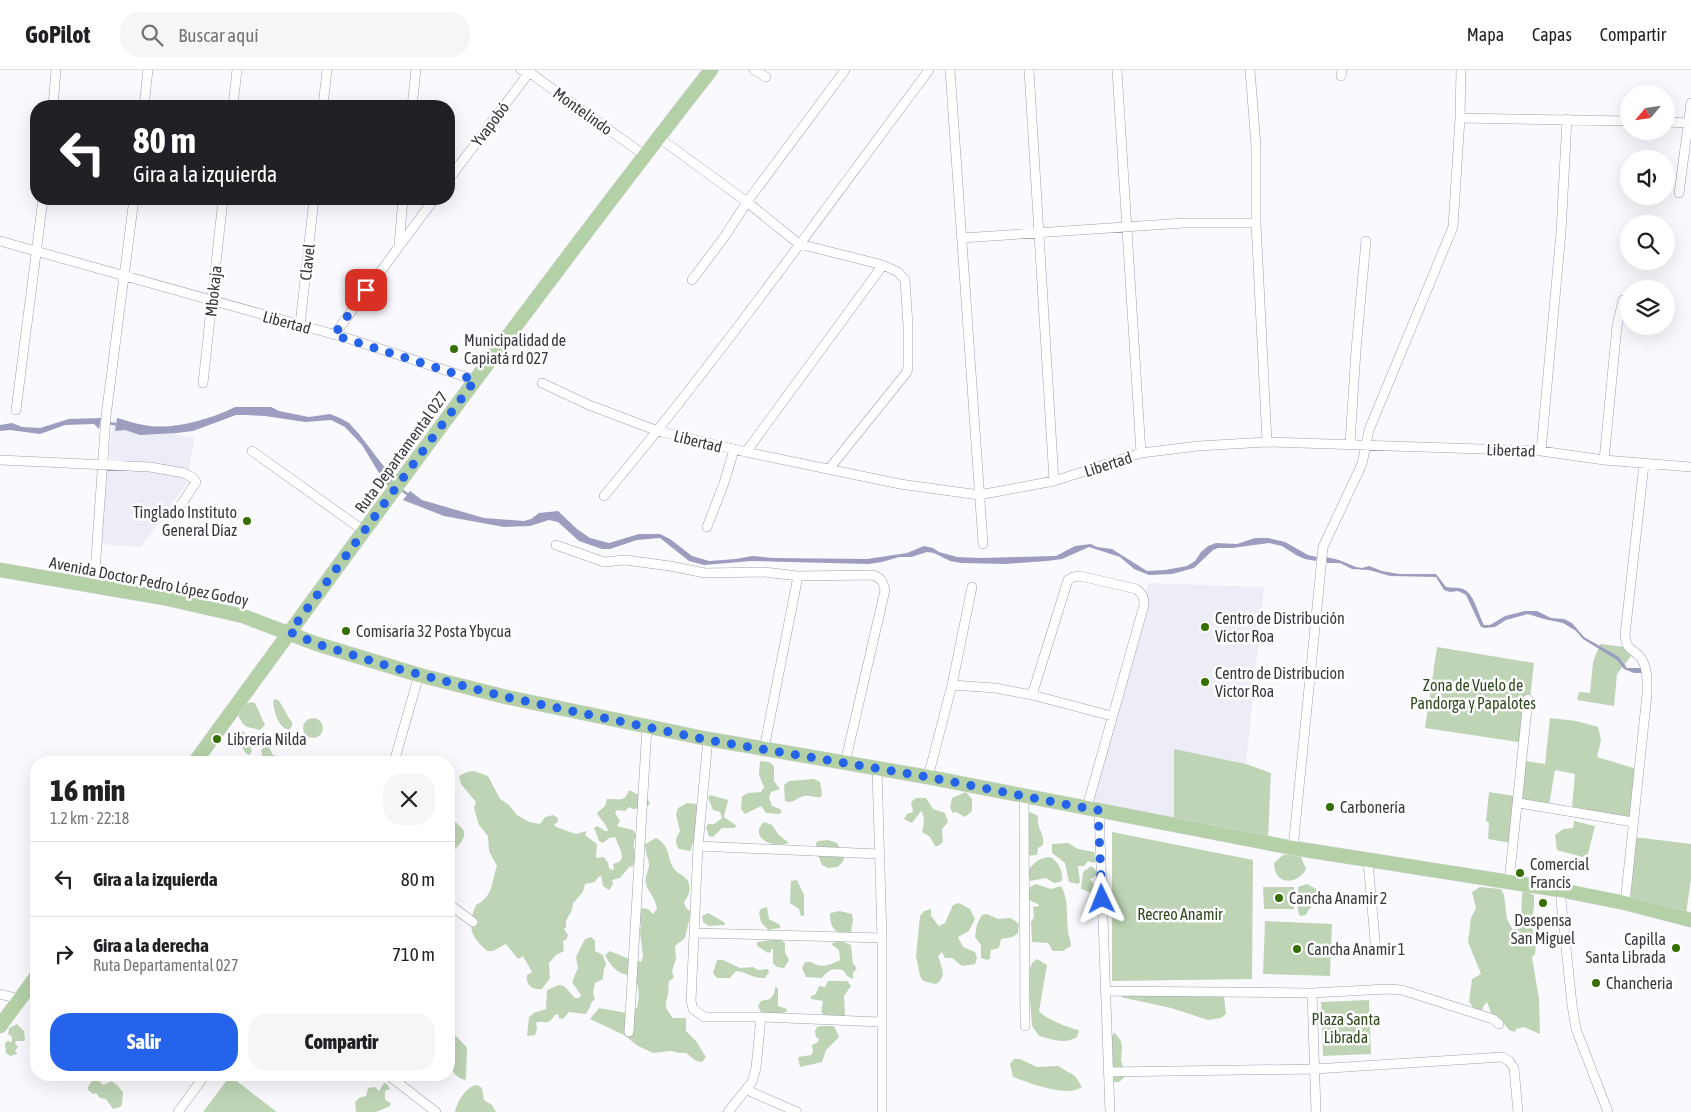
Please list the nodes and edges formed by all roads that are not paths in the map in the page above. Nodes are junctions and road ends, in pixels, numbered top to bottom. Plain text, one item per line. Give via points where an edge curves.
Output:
1 (56, 70) edge
2 (148, 70) edge
3 (237, 70) edge
4 (327, 70) edge
5 (416, 70) edge
6 (711, 70) edge
7 (754, 70) edge
8 (845, 70) edge
9 (929, 70) edge
10 (950, 70) edge
11 (1028, 70) edge
12 (1117, 70) edge
13 (1250, 70) edge
14 (1462, 70) edge
15 (527, 71) edge
16 (766, 77) dead end
17 (54, 100) edge
18 (145, 100) edge
19 (234, 100) edge
20 (324, 100) edge
21 (413, 100) edge
22 (1691, 103) edge
23 (1460, 118) junction
24 (1567, 119) junction
25 (1620, 121) edge
26 (1675, 122) edge
27 (1688, 123) junction
28 (658, 137) junction
29 (644, 156) junction
30 (455, 171) edge
31 (1679, 193) dead end
32 (747, 202) junction
33 (42, 205) edge
34 (133, 205) edge
35 (222, 205) edge
36 (313, 205) edge
37 (402, 205) edge
38 (429, 205) edge
39 (1256, 223) junction
40 (1128, 226) junction
41 (1038, 233) junction
42 (962, 238) junction
43 (0, 241) edge
44 (1366, 242) dead end
45 (799, 244) junction
46 (399, 245) junction
47 (37, 250) junction
48 (883, 265) junction
49 (125, 277) junction
50 (692, 280) dead end
51 (212, 301) junction
52 (1620, 313) edge
53 (300, 325) junction
54 (334, 335) junction
55 (475, 380) junction
56 (203, 383) dead end
57 (542, 383) dead end
58 (16, 410) dead end
59 (658, 431) junction
60 (1267, 442) junction
61 (1350, 443) junction
62 (1367, 444) junction
63 (734, 450) junction
64 (252, 451) dead end
65 (1541, 451) junction
66 (746, 452) junction
67 (1141, 453) junction
68 (0, 460) edge
69 (1604, 460) junction
70 (102, 464) junction
71 (1644, 464) junction
72 (1691, 467) edge
73 (829, 469) junction
74 (1054, 481) junction
75 (979, 495) junction
76 (604, 496) dead end
77 (181, 505) dead end
78 (707, 527) dead end
79 (364, 532) junction
80 (984, 544) dead end
81 (556, 545) dead end
82 (0, 570) edge
83 (798, 576) junction
84 (94, 586) junction
85 (972, 587) dead end
86 (290, 632) junction
87 (419, 675) junction
88 (952, 685) junction
89 (1032, 695) junction
90 (1528, 698) dead end
91 (1112, 716) junction
92 (647, 726) junction
93 (708, 740) junction
94 (764, 749) junction
95 (199, 756) edge
96 (396, 756) edge
97 (844, 763) junction
98 (877, 768) junction
99 (928, 777) junction
100 (1024, 795) junction
101 (1518, 803) junction
102 (1093, 808) junction
103 (1633, 822) junction
104 (698, 846) junction
105 (1293, 848) junction
106 (879, 854) junction
107 (1368, 861) junction
108 (1509, 882) junction
109 (1560, 890) junction
110 (1625, 903) junction
111 (455, 909) edge
112 (1691, 920) edge
113 (472, 922) dead end
114 (695, 933) junction
115 (882, 938) junction
116 (1376, 952) dead end
117 (30, 986) edge
118 (1105, 991) junction
119 (1312, 993) junction
120 (0, 994) edge
121 (20, 999) junction
122 (760, 1017) junction
123 (881, 1022) junction
124 (1498, 1024) dead end
125 (0, 1026) edge
126 (1025, 1026) dead end
127 (629, 1032) dead end
128 (1315, 1069) junction
129 (1108, 1072) junction
130 (201, 1081) edge
131 (396, 1081) edge
132 (747, 1090) junction
133 (178, 1112) edge
134 (436, 1112) edge
135 (728, 1112) edge
136 (797, 1112) edge
137 (882, 1112) edge
138 (1110, 1112) edge
139 (1316, 1112) edge
140 (1518, 1112) edge
141 (1608, 1112) edge

1 - 17 street
2 - 18 street
3 - 19 street
4 - 20 street
5 - 21 street
6 - 28 main road, Ruta Departamental 027
7 - 16 street
8 - 32 street
9 - 45 street
10 - 42 street
11 - 41 street
12 - 40 street
13 - 39 street via 1256,146
14 - 23 street
15 - 29 street, Montelindo
15 - 30 street, Yvapobó
22 - 27 street
23 - 24 street
23 - 62 street via 1453,227
24 - 25 street
24 - 65 street via 1561,232
26 - 27 street
27 - 31 street
28 - 29 main road, Ruta Departamental 027
28 - 32 street
29 - 55 main road, Ruta Departamental 027
32 - 45 street
32 - 50 street
33 - 47 street
34 - 49 street
35 - 51 street, Mbokaja
36 - 53 street, Clavel
37 - 46 street
38 - 46 street
39 - 40 street
39 - 60 street
40 - 41 street
40 - 67 street
41 - 42 street
41 - 74 street
42 - 75 street
43 - 47 street, Libertad
44 - 61 street
45 - 48 street
45 - 59 street
46 - 54 street
47 - 49 street, Libertad
47 - 58 street
48 - 66 street
48 - 73 street via 898,272 905,280 908,367
49 - 51 street, Libertad
49 - 70 street
51 - 53 street, Libertad
51 - 56 street, Mbokaja
52 - 69 street
53 - 54 street, Libertad
54 - 55 street, Libertad
55 - 79 main road, Ruta Departamental 027
57 - 59 street, Libertad
59 - 63 street, Libertad
59 - 76 street
60 - 61 street, Libertad
60 - 67 street, Libertad
61 - 62 street, Libertad
62 - 65 street, Libertad
62 - 105 street via 1362,464 1323,547
63 - 66 street, Libertad
63 - 78 street
64 - 79 street
65 - 69 street, Libertad
66 - 73 street, Libertad
67 - 74 street, Libertad
68 - 70 street
69 - 71 street, Libertad
70 - 77 street via 150,467 194,478 195,485
70 - 84 street
71 - 72 street, Libertad
71 - 103 street via 1626,635 1626,645 1644,665 1647,694
73 - 75 street, Libertad via 900,484
74 - 75 street, Libertad
75 - 80 street
79 - 86 main road, Ruta Departamental 027
81 - 83 street via 604,562 625,560 705,573 764,572
82 - 84 main road, Avenida Doctor Pedro López Godoy
83 - 94 street
83 - 97 street via 873,575 880,578 885,590
84 - 86 main road, Avenida Doctor Pedro López Godoy via 243,616
85 - 88 street
86 - 87 main road, Avenida Doctor Pedro López Godoy via 317,644
86 - 95 main road, Ruta Departamental 027
87 - 92 main road, Avenida Doctor Pedro López Godoy
87 - 96 street
88 - 89 street
88 - 99 street
89 - 91 street
89 - 91 street via 1068,580 1080,576 1136,589 1144,598 1144,605
90 - 101 street
91 - 102 street
92 - 93 main road, Avenida Doctor Pedro López Godoy
92 - 127 street
93 - 94 main road, Avenida Doctor Pedro López Godoy
93 - 104 street
94 - 97 main road, Avenida Doctor Pedro López Godoy
97 - 98 main road, Avenida Doctor Pedro López Godoy
98 - 99 main road, Avenida Doctor Pedro López Godoy
98 - 106 street
99 - 100 main road, Avenida Doctor Pedro López Godoy
100 - 102 main road, Avenida Doctor Pedro López Godoy
100 - 126 street
101 - 103 street
101 - 108 street
102 - 105 main road, Avenida Doctor Pedro López Godoy
102 - 118 street
103 - 110 street
104 - 106 street
104 - 114 street
105 - 107 main road, Avenida Doctor Pedro López Godoy
106 - 115 street
107 - 108 main road, Avenida Doctor Pedro López Godoy
107 - 116 street
108 - 109 main road, Avenida Doctor Pedro López Godoy
109 - 110 main road, Avenida Doctor Pedro López Godoy
109 - 141 street via 1576,1029
110 - 112 main road, Avenida Doctor Pedro López Godoy
111 - 113 street
114 - 115 street
114 - 122 street via 693,1009 704,1017
115 - 123 street
117 - 121 main road
118 - 119 street
118 - 129 street
119 - 124 street via 1402,990 1493,1019
119 - 128 street
120 - 121 street
121 - 125 main road
122 - 123 street
122 - 132 street via 756,1068
123 - 137 street
128 - 129 street
128 - 139 street
128 - 140 street via 1502,1057 1514,1068
129 - 138 street
130 - 133 street
131 - 134 street
132 - 135 street
132 - 136 street

